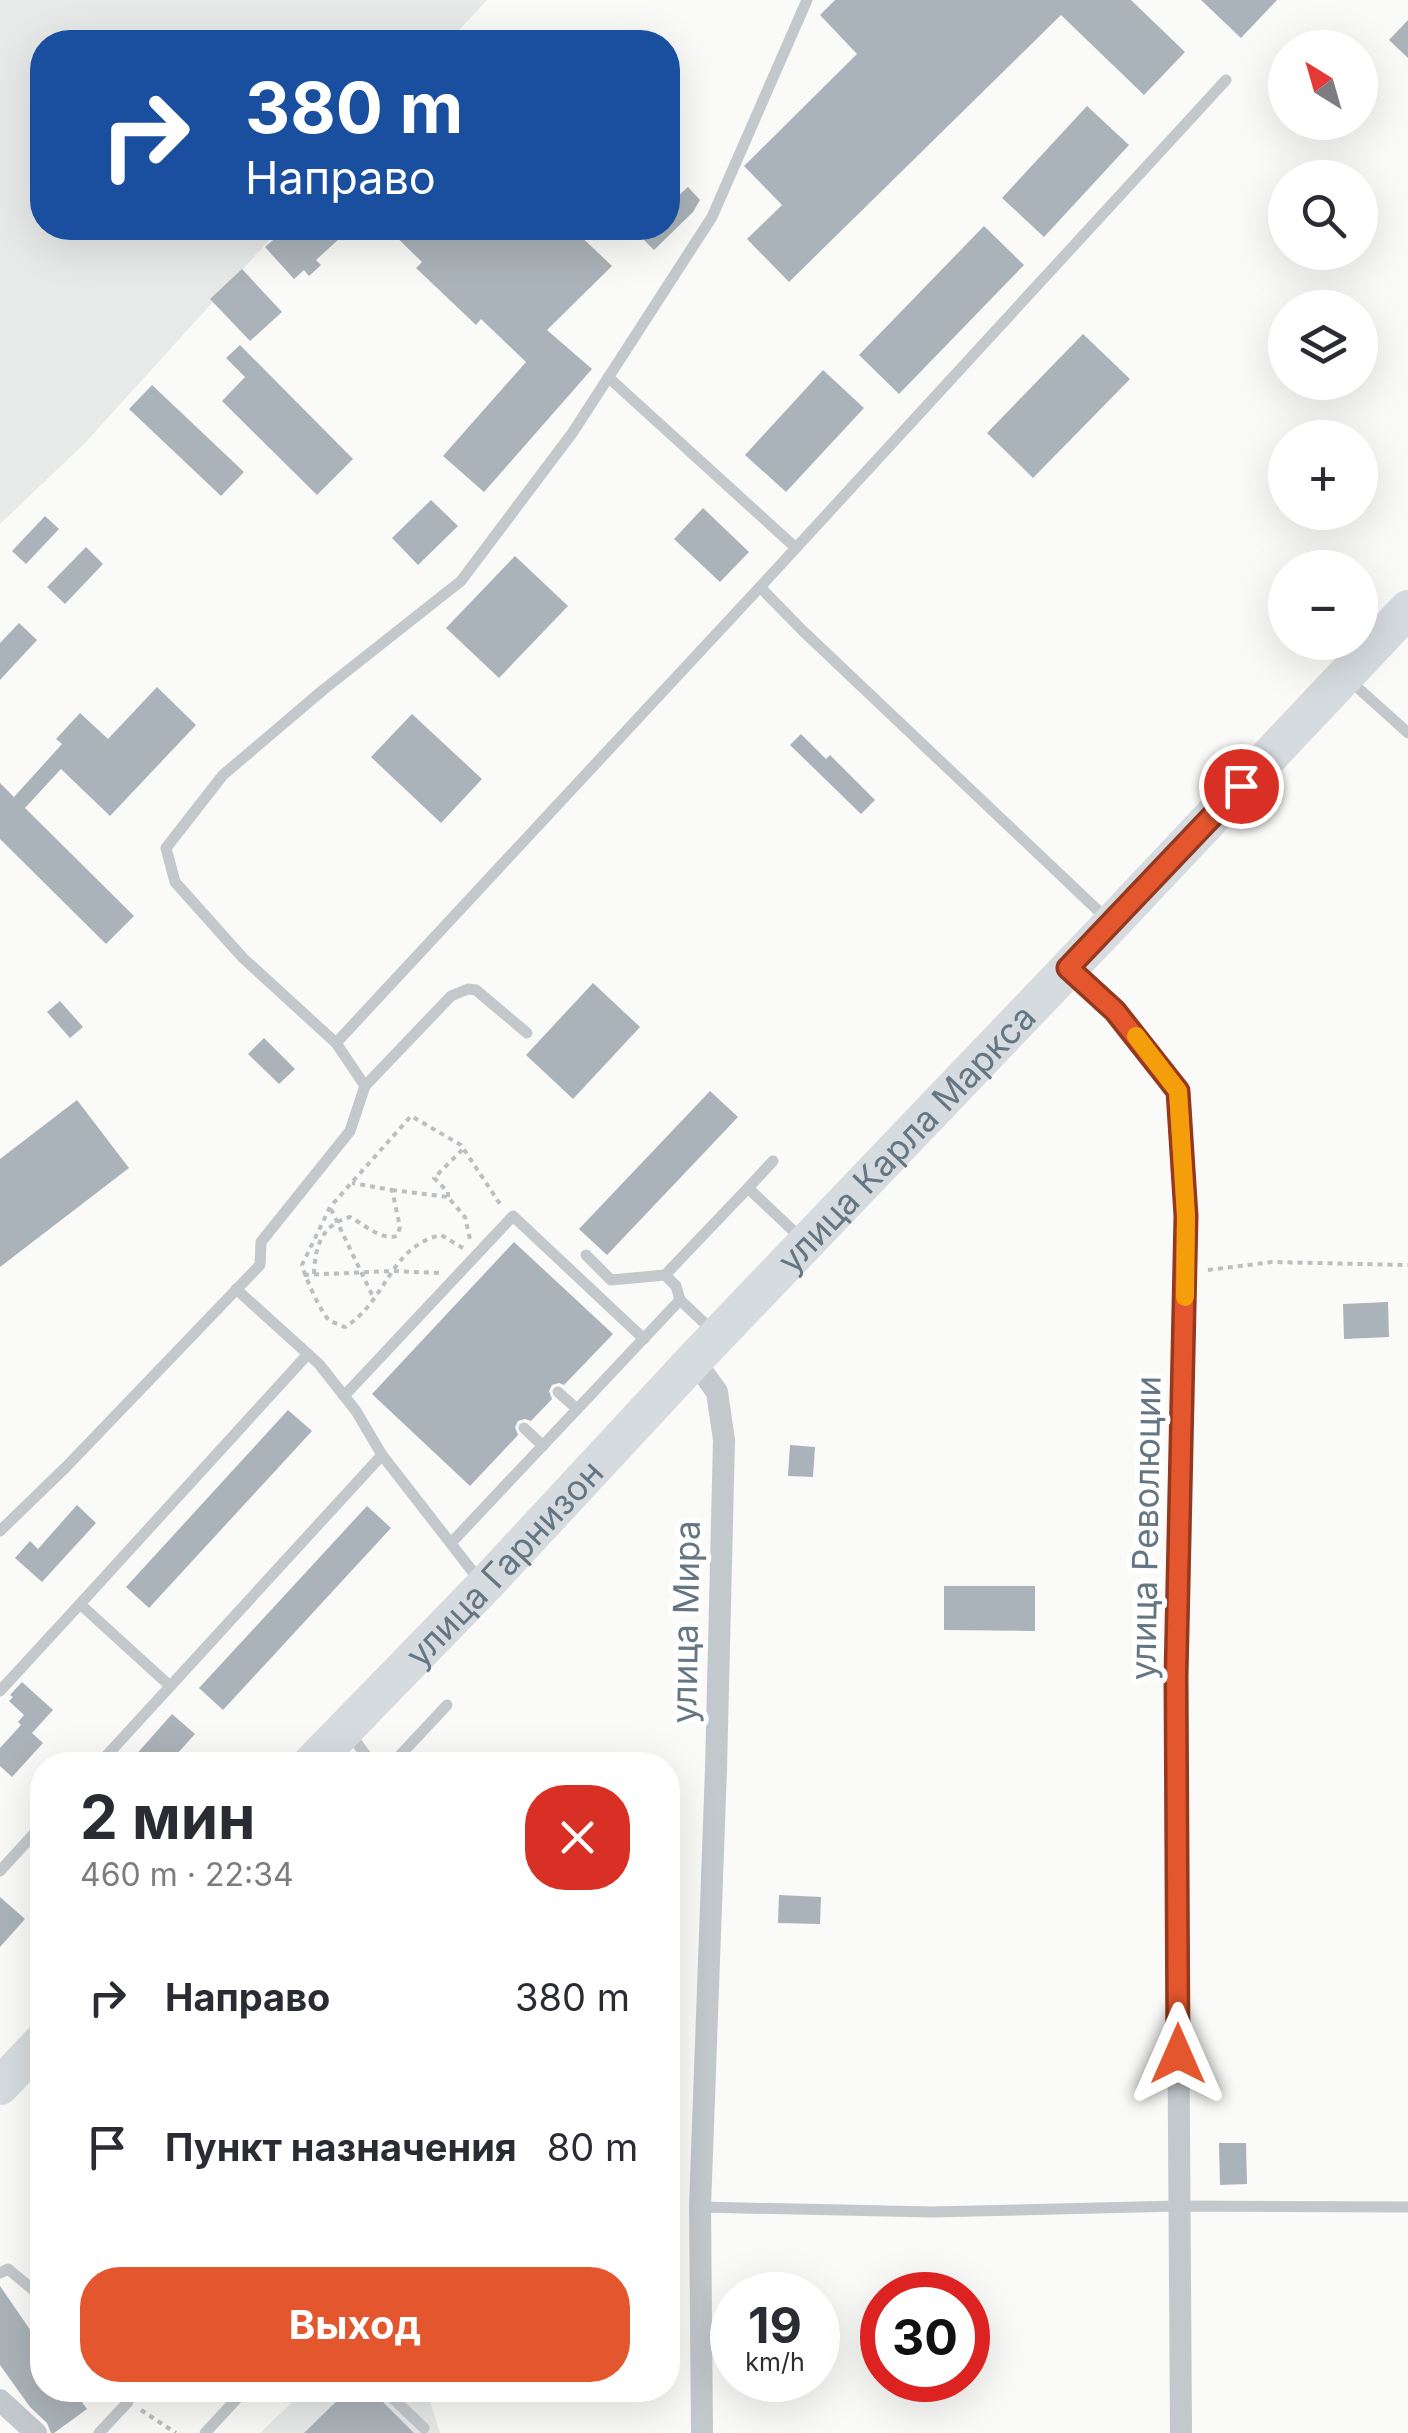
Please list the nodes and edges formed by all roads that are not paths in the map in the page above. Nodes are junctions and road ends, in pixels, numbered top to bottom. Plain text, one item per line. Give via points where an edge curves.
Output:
1 (808, 0) edge
2 (1226, 80) dead end
3 (608, 377) junction
4 (796, 548) junction
5 (760, 586) junction
6 (1408, 609) edge
7 (1345, 676) junction
8 (1408, 733) edge
9 (1112, 923) junction
10 (1068, 968) junction
11 (527, 1033) dead end
12 (336, 1043) junction
13 (365, 1086) junction
14 (772, 1161) dead end
15 (748, 1188) junction
16 (806, 1243) junction
17 (586, 1255) dead end
18 (665, 1275) junction
19 (236, 1289) junction
20 (680, 1300) junction
21 (644, 1338) junction
22 (706, 1348) junction
23 (308, 1354) junction
24 (558, 1392) dead end
25 (344, 1396) junction
26 (577, 1409) junction
27 (524, 1428) dead end
28 (543, 1446) junction
29 (382, 1454) junction
30 (0, 1531) edge
31 (452, 1544) junction
32 (484, 1586) junction
33 (80, 1604) junction
34 (170, 1686) junction
35 (0, 1691) edge
36 (447, 1705) dead end
37 (346, 1728) junction
38 (110, 1752) edge
39 (323, 1752) edge
40 (364, 1752) edge
41 (403, 1752) edge
42 (30, 1838) edge
43 (0, 1871) edge
44 (30, 2055) edge
45 (0, 2086) edge
46 (1178, 2206) junction
47 (700, 2207) junction
48 (1408, 2207) edge
49 (0, 2272) edge
50 (30, 2287) edge
51 (0, 2400) edge
52 (125, 2402) edge
53 (234, 2402) edge
54 (397, 2402) edge
55 (424, 2428) dead end
56 (36, 2433) edge
57 (98, 2433) edge
58 (205, 2433) edge
59 (702, 2433) edge
60 (1182, 2433) edge

1 - 3 lane via 712,217
2 - 4 lane
3 - 4 lane
3 - 12 lane via 461,582 222,775 166,848 175,882 243,958
4 - 5 lane
5 - 9 lane
5 - 12 lane
6 - 7 main road, улица Карла Маркса
7 - 8 lane
7 - 9 main road, улица Карла Маркса
9 - 10 main road, улица Карла Маркса
10 - 16 main road, улица Карла Маркса
10 - 46 street, улица Революции via 1115,1011 1178,1091 1186,1216 1176,1676
11 - 13 lane via 476,990 458,992
12 - 13 lane
13 - 19 lane via 350,1131 260,1242 260,1264
14 - 15 lane
15 - 16 lane
15 - 18 lane
16 - 22 main road, улица Карла Маркса
17 - 18 lane via 611,1280
18 - 20 lane
19 - 23 lane
19 - 30 lane
20 - 21 lane
20 - 22 lane
21 - 25 lane via 513,1216
21 - 26 lane
22 - 32 main road, улица Гарнизон
22 - 47 street, улица Мира via 724,1440
23 - 25 lane
23 - 33 lane
24 - 26 lane
25 - 29 lane
26 - 28 lane
27 - 28 lane
28 - 31 lane
29 - 31 lane
29 - 34 lane
31 - 32 lane
32 - 37 main road, улица Гарнизон
33 - 34 lane
33 - 35 lane
34 - 38 lane
36 - 41 lane
37 - 39 main road, улица Гарнизон
37 - 40 lane
42 - 43 lane
44 - 45 main road
46 - 47 lane via 932,2212
46 - 48 lane
46 - 60 street, улица Революции
47 - 59 street, улица Мира
49 - 50 lane via 8,2268
51 - 56 street
52 - 57 lane
53 - 58 lane
54 - 55 lane

